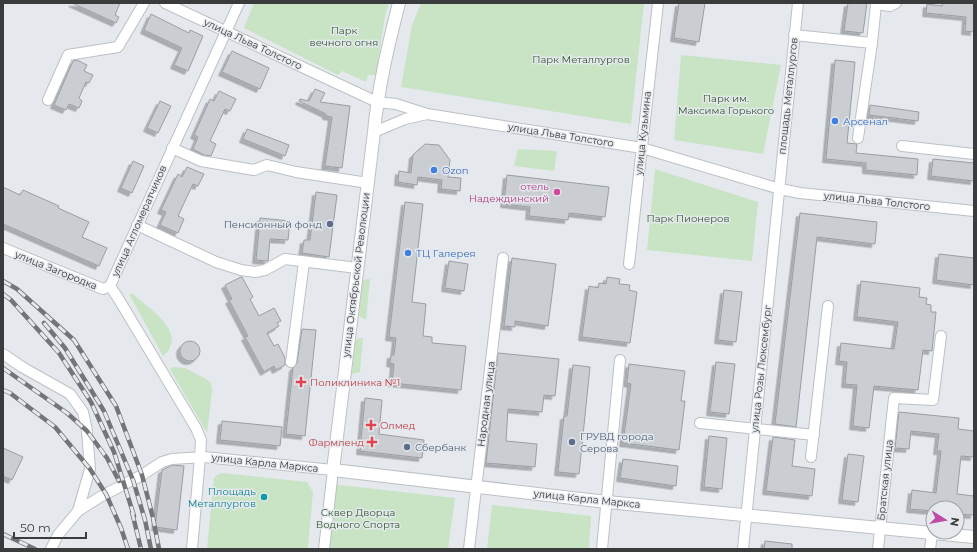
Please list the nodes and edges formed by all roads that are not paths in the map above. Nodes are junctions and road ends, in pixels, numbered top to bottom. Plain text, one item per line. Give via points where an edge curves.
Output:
1 (144, 3) edge
2 (165, 3) edge
3 (239, 3) edge
4 (399, 3) edge
5 (658, 3) edge
6 (798, 3) edge
7 (896, 3) edge
8 (227, 31) junction
9 (794, 35) junction
10 (872, 43) junction
11 (48, 100) dead end
12 (377, 102) junction
13 (427, 114) junction
14 (374, 132) junction
15 (858, 138) dead end
16 (902, 146) dead end
17 (172, 148) junction
18 (642, 148) junction
19 (974, 154) edge
20 (368, 183) junction
21 (780, 188) junction
22 (974, 210) edge
23 (137, 225) junction
24 (3, 248) edge
25 (503, 258) dead end
26 (304, 262) junction
27 (629, 264) dead end
28 (357, 268) junction
29 (110, 286) junction
30 (828, 306) dead end
31 (941, 336) dead end
32 (3, 354) edge
33 (620, 360) dead end
34 (291, 362) dead end
35 (700, 423) dead end
36 (754, 429) junction
37 (814, 435) junction
38 (200, 457) junction
39 (811, 457) dead end
40 (332, 470) junction
41 (477, 487) junction
42 (607, 502) junction
43 (78, 511) junction
44 (746, 515) junction
45 (880, 529) junction
46 (925, 533) edge
47 (51, 549) edge
48 (192, 549) edge
49 (324, 549) edge
50 (469, 549) edge
51 (602, 549) edge
52 (743, 549) edge
53 (878, 549) edge

1 - 11 street via 118,46 68,56
2 - 8 street, улица Льва Толстого
3 - 8 street, улица Агломератчиков
4 - 12 main road, улица Октябрьской Революции
5 - 18 street, улица Кузьмина
6 - 9 street, площадь Металлургов
7 - 10 street via 890,6 876,4
8 - 12 street, улица Льва Толстого
8 - 17 street, улица Агломератчиков
9 - 10 street
9 - 21 street, площадь Металлургов
10 - 15 street
12 - 13 street, улица Льва Толстого via 396,104
12 - 14 main road, улица Октябрьской Революции
13 - 14 street via 404,119
13 - 18 street, улица Льва Толстого
14 - 20 main road, улица Октябрьской Революции
16 - 19 street
17 - 20 street via 201,161 254,170 267,165
17 - 23 street, улица Агломератчиков
18 - 21 street, улица Льва Толстого
18 - 27 street, улица Кузьмина
20 - 28 main road, улица Октябрьской Революции
21 - 22 street, улица Льва Толстого via 800,193
21 - 36 street, улица Розы Люксембург
23 - 26 street via 216,262 241,270 265,270 285,259
23 - 29 street, улица Агломератчиков
24 - 29 street, улица Загородка via 103,289
25 - 41 street, Народная улица
26 - 28 street
26 - 34 street
28 - 40 main road, улица Октябрьской Революции
29 - 38 street, улица Агломератчиков via 196,428 201,440
30 - 37 street
31 - 45 street, Братская улица via 933,400 894,398
32 - 43 street via 70,394 83,412 90,469
33 - 42 street
35 - 36 street
36 - 37 street
36 - 44 street, улица Розы Люксембург
37 - 39 street
38 - 40 street, улица Карла Маркса
38 - 43 street, улица Карла Маркса via 162,462
38 - 48 street, улица Агломератчиков
40 - 41 main road, улица Карла Маркса
40 - 49 street, улица Октябрьской Революции
41 - 42 main road, улица Карла Маркса
41 - 50 street, Народная улица
42 - 44 main road, улица Карла Маркса
42 - 51 street
43 - 47 street via 58,535
44 - 45 main road, улица Карла Маркса
44 - 52 street, улица Розы Люксембург
45 - 46 main road, улица Карла Маркса
45 - 53 street, Братская улица

